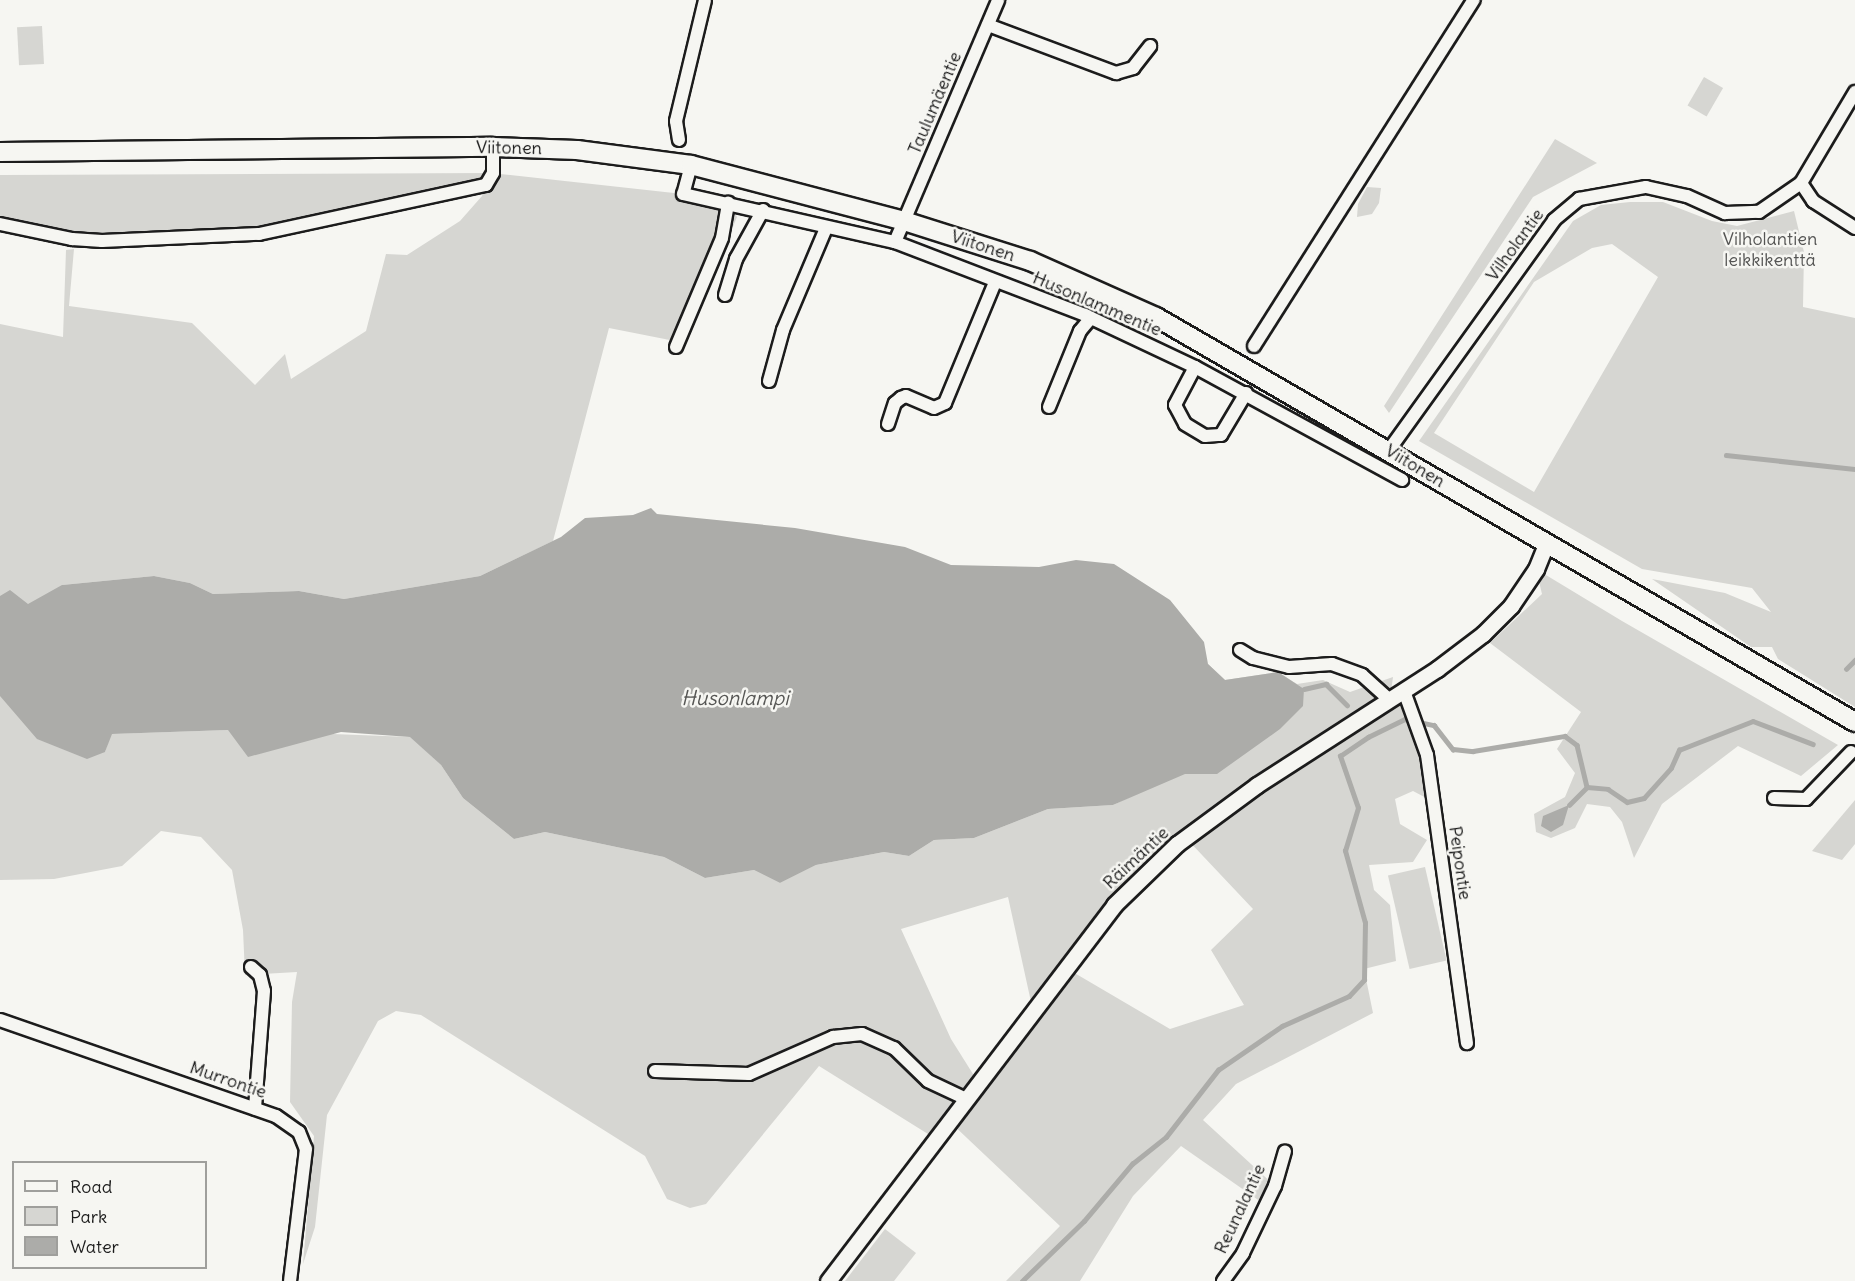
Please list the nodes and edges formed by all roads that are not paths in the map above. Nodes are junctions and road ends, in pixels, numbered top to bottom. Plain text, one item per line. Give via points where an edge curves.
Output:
1 (705, 0) edge
2 (998, 0) edge
3 (1474, 0) edge
4 (988, 25) junction
5 (1150, 46) dead end
6 (1855, 92) edge
7 (679, 140) dead end
8 (493, 147) junction
9 (0, 152) edge
10 (691, 165) junction
11 (1801, 183) junction
12 (728, 203) junction
13 (763, 210) junction
14 (904, 221) junction
15 (0, 224) edge
16 (826, 228) junction
17 (1855, 228) edge
18 (895, 242) junction
19 (995, 282) junction
20 (725, 295) dead end
21 (1092, 318) junction
22 (1254, 346) dead end
23 (676, 347) dead end
24 (1195, 367) junction
25 (769, 381) dead end
26 (1246, 393) junction
27 (1049, 407) dead end
28 (888, 424) dead end
29 (1389, 450) junction
30 (1402, 480) dead end
31 (1546, 544) junction
32 (1240, 650) dead end
33 (1404, 691) junction
34 (1390, 700) junction
35 (1855, 722) edge
36 (1851, 752) dead end
37 (1774, 798) dead end
38 (251, 967) dead end
39 (0, 1020) edge
40 (1467, 1043) dead end
41 (655, 1071) dead end
42 (966, 1099) junction
43 (255, 1109) junction
44 (1285, 1151) dead end
45 (290, 1281) edge
46 (828, 1281) edge
47 (1223, 1281) edge

1 - 7 street via 676,120
2 - 4 street, Taulumäentie
3 - 22 street
4 - 5 street via 1116,73 1132,68
4 - 14 street, Taulumäentie
6 - 11 street, Vilholantie
8 - 9 main road, Viitonen
8 - 10 main road, Viitonen via 577,150
8 - 15 street via 493,173 486,185 259,234 102,241
10 - 12 street, Husonlammentie via 683,194
10 - 14 main road, Viitonen
11 - 17 street via 1813,201
11 - 29 street, Vilholantie via 1758,212 1741,215 1646,187 1579,198 1554,220
12 - 13 street, Husonlammentie
12 - 23 street via 722,238
13 - 16 street, Husonlammentie
13 - 20 street via 736,259
14 - 18 street, Taulumäentie
14 - 29 main road, Viitonen via 1029,261 1156,318
16 - 18 street, Husonlammentie via 835,226
16 - 25 street via 783,330
18 - 19 street, Husonlammentie
19 - 21 street, Husonlammentie
19 - 28 street via 945,403 934,408 906,396 895,403
21 - 24 street, Husonlammentie
21 - 27 street via 1080,331
24 - 26 street, Husonlammentie
24 - 26 street via 1175,405 1185,424 1205,436 1221,435
26 - 30 street, Husonlammentie
29 - 31 main road, Viitonen
31 - 33 street, Räimäntie via 1536,569 1511,606 1483,634
31 - 35 main road, Viitonen
32 - 34 street via 1253,658 1289,667 1332,664 1362,675
33 - 34 street, Räimäntie
33 - 40 street, Peipontie via 1427,755
34 - 42 street, Räimäntie via 1257,786 1177,844 1114,905
36 - 37 street via 1806,799
38 - 43 street via 260,975 264,991
39 - 43 street, Murrontie
41 - 42 street via 749,1074 833,1037 862,1034 894,1048 928,1081
42 - 46 street, Räimäntie
43 - 45 street, Murrontie via 276,1116 299,1132 306,1149
44 - 47 street, Reunalantie via 1275,1186 1243,1253

